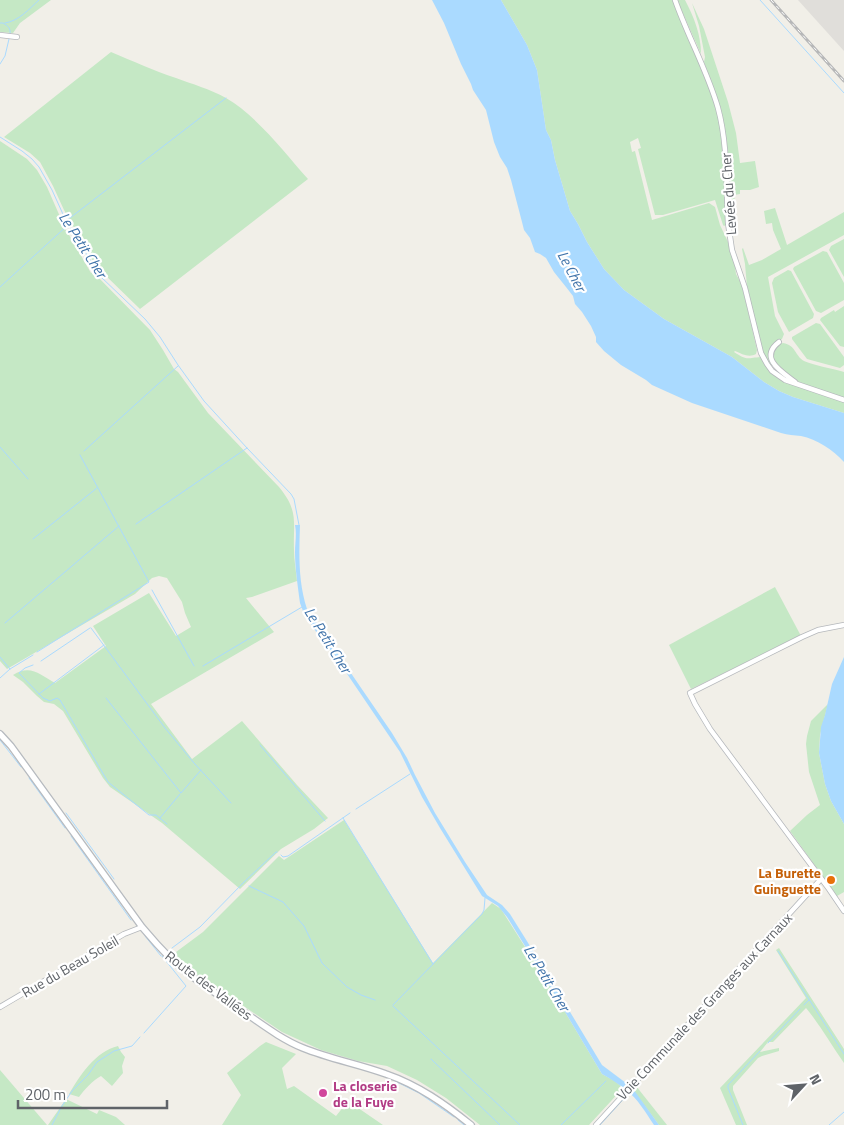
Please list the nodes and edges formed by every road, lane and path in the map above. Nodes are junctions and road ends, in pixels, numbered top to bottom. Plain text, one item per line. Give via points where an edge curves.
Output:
1 (676, 0) edge
2 (3, 35) edge
3 (17, 37) dead end
4 (779, 342) dead end
5 (774, 369) junction
6 (844, 400) edge
7 (844, 625) edge
8 (0, 734) edge
9 (821, 879) junction
10 (844, 911) edge
11 (142, 927) junction
12 (0, 1007) edge
13 (471, 1125) edge
14 (596, 1125) edge

1 - 5 street, Levée du Cher via 718,109 724,143 732,250 761,353
2 - 3 street
4 - 5 street via 771,352
5 - 6 street via 798,384
7 - 9 street via 802,637 690,693 710,729
8 - 11 main road, Route des Vallées
9 - 10 street
9 - 14 street, Voie Communale des Granges aux Carnaux
11 - 12 street, Rue du Beau Soleil via 124,934
11 - 13 main road, Route des Vallées via 186,972 281,1037 310,1050 403,1080

